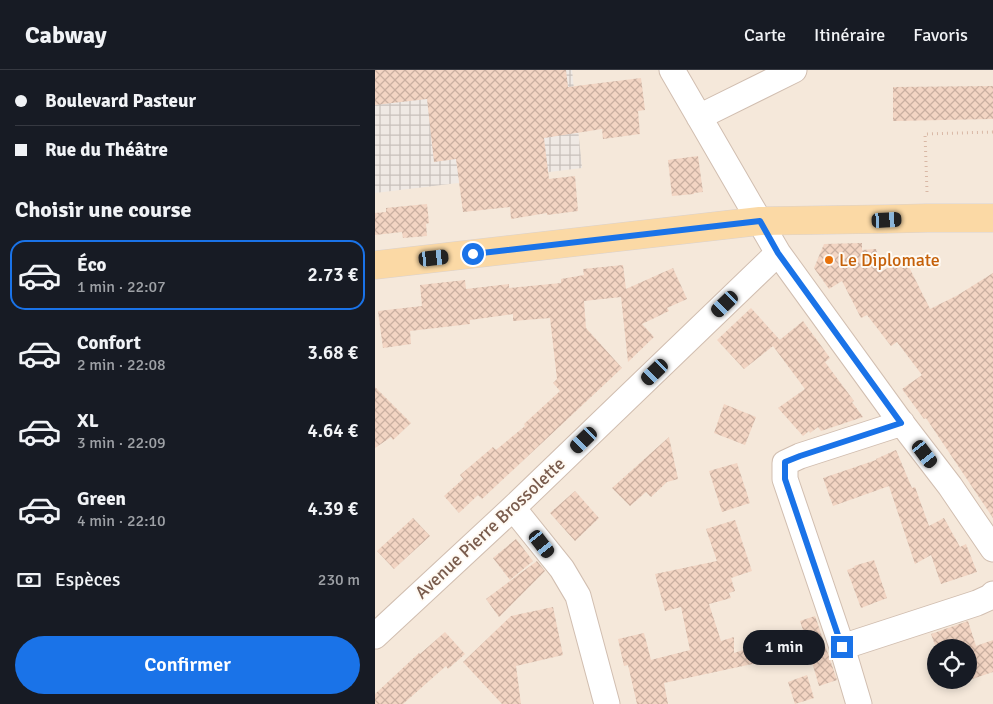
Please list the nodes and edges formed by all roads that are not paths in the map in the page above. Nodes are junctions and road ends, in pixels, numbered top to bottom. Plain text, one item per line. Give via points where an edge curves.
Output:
1 (672, 70) edge
2 (794, 70) edge
3 (699, 117) junction
4 (993, 218) edge
5 (760, 221) junction
6 (778, 253) junction
7 (375, 265) edge
8 (901, 423) junction
9 (513, 508) junction
10 (993, 549) edge
11 (993, 594) edge
12 (375, 636) edge
13 (842, 647) junction
14 (607, 704) edge
15 (859, 704) edge

1 - 3 street
2 - 3 street
3 - 5 street
4 - 5 main road
5 - 6 street
5 - 7 main road
6 - 8 street
6 - 9 street, Avenue Pierre Brossolette
8 - 10 street
8 - 13 street via 785,462 785,479
9 - 12 street, Avenue Pierre Brossolette
9 - 14 street via 562,569 578,596
11 - 13 street via 977,603
13 - 15 street

